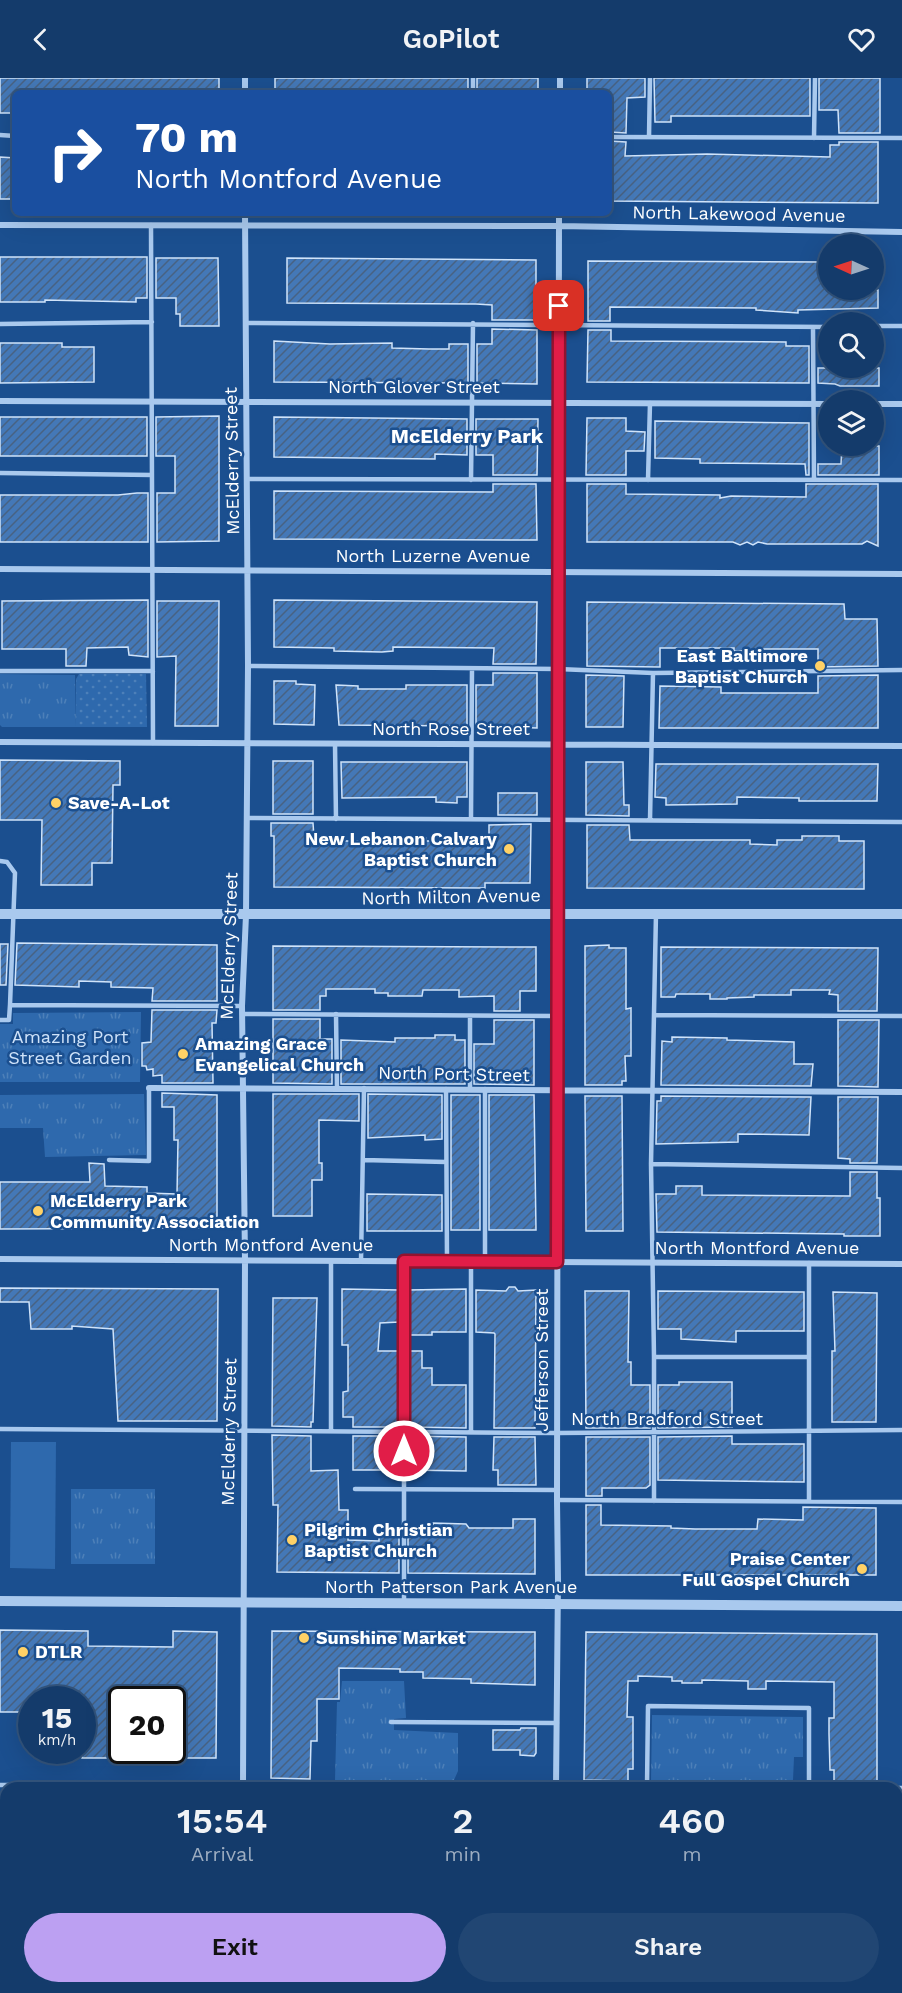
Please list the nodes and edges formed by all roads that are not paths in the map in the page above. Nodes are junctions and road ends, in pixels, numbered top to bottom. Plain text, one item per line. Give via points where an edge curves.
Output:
1 (650, 78) edge
2 (815, 78) edge
3 (612, 137) edge
4 (649, 137) junction
5 (814, 138) junction
6 (902, 138) edge
7 (245, 216) edge
8 (560, 216) edge
9 (0, 225) edge
10 (152, 225) junction
11 (245, 225) junction
12 (559, 226) junction
13 (902, 232) edge
14 (152, 321) junction
15 (246, 322) junction
16 (473, 323) junction
17 (0, 324) edge
18 (559, 324) junction
19 (884, 326) edge
20 (902, 326) edge
21 (813, 327) junction
22 (818, 327) edge
23 (0, 401) edge
24 (152, 401) junction
25 (246, 402) junction
26 (472, 403) junction
27 (559, 403) junction
28 (650, 403) junction
29 (814, 404) junction
30 (818, 404) edge
31 (884, 404) edge
32 (902, 404) edge
33 (0, 473) edge
34 (152, 475) junction
35 (247, 479) junction
36 (471, 480) junction
37 (559, 480) junction
38 (648, 480) junction
39 (814, 480) junction
40 (902, 480) edge
41 (0, 569) edge
42 (153, 570) junction
43 (248, 570) junction
44 (559, 571) junction
45 (902, 574) edge
46 (248, 666) junction
47 (472, 669) junction
48 (558, 669) junction
49 (902, 670) edge
50 (0, 671) edge
51 (153, 671) junction
52 (653, 673) junction
53 (0, 742) edge
54 (153, 743) junction
55 (248, 743) junction
56 (336, 744) junction
57 (472, 744) junction
58 (558, 745) junction
59 (652, 745) junction
60 (902, 746) edge
61 (247, 818) junction
62 (336, 819) junction
63 (471, 819) junction
64 (558, 820) junction
65 (650, 820) junction
66 (902, 822) edge
67 (0, 861) edge
68 (558, 912) junction
69 (656, 913) junction
70 (902, 914) edge
71 (0, 915) edge
72 (14, 915) junction
73 (246, 915) junction
74 (10, 1005) junction
75 (242, 1006) junction
76 (242, 1014) junction
77 (336, 1014) junction
78 (655, 1015) junction
79 (470, 1016) junction
80 (558, 1016) junction
81 (902, 1016) edge
82 (0, 1020) edge
83 (242, 1087) junction
84 (149, 1088) joint
85 (337, 1088) junction
86 (364, 1088) junction
87 (446, 1089) junction
88 (470, 1089) junction
89 (485, 1089) junction
90 (558, 1090) junction
91 (651, 1090) junction
92 (902, 1092) edge
93 (109, 1160) dead end
94 (363, 1160) junction
95 (446, 1162) junction
96 (651, 1164) junction
97 (902, 1168) edge
98 (0, 1259) edge
99 (245, 1260) junction
100 (331, 1261) junction
101 (362, 1261) junction
102 (404, 1261) junction
103 (447, 1261) junction
104 (471, 1261) junction
105 (486, 1261) junction
106 (557, 1262) junction
107 (653, 1262) junction
108 (809, 1263) junction
109 (902, 1264) edge
110 (809, 1356) junction
111 (654, 1357) junction
112 (0, 1429) edge
113 (244, 1430) junction
114 (331, 1431) junction
115 (404, 1431) junction
116 (810, 1431) junction
117 (902, 1431) edge
118 (471, 1432) junction
119 (557, 1433) junction
120 (655, 1433) junction
121 (356, 1489) dead end
122 (404, 1490) junction
123 (557, 1490) junction
124 (557, 1500) junction
125 (654, 1501) junction
126 (809, 1501) junction
127 (902, 1502) edge
128 (0, 1600) edge
129 (244, 1602) junction
130 (404, 1603) junction
131 (558, 1604) junction
132 (902, 1606) edge
133 (391, 1722) dead end
134 (556, 1723) junction
135 (243, 1782) edge
136 (556, 1782) edge
137 (647, 1782) edge
138 (809, 1782) edge

1 - 4 lane
2 - 5 lane
3 - 4 lane
4 - 5 lane
5 - 6 lane
7 - 11 street, McElderry Street
8 - 12 street, Jefferson Street
9 - 10 street, North Lakewood Avenue
10 - 11 street, North Lakewood Avenue
10 - 14 lane
11 - 12 street, North Lakewood Avenue
11 - 15 street, McElderry Street
12 - 13 street, North Lakewood Avenue
12 - 18 street, Jefferson Street
14 - 17 lane
14 - 24 lane
15 - 16 lane
15 - 25 street, McElderry Street
16 - 18 lane
16 - 26 lane
18 - 21 lane
18 - 27 street, Jefferson Street
19 - 20 lane
21 - 22 lane
21 - 29 lane
23 - 24 street, North Glover Street
24 - 25 street, North Glover Street
24 - 34 lane
25 - 26 street, North Glover Street
25 - 35 street, McElderry Street
26 - 27 street, North Glover Street
26 - 36 lane
27 - 28 street, North Glover Street
27 - 37 street, Jefferson Street
28 - 29 street, North Glover Street
28 - 38 lane
29 - 30 street, North Glover Street
29 - 39 lane
31 - 32 street
33 - 34 lane
34 - 42 lane
35 - 36 lane
35 - 43 street, McElderry Street
36 - 37 lane
37 - 38 lane
37 - 44 street, Jefferson Street
38 - 39 lane
39 - 40 lane
41 - 42 street, North Luzerne Avenue
42 - 43 street, North Luzerne Avenue
42 - 51 lane
43 - 44 street, North Luzerne Avenue
43 - 46 street, McElderry Street
44 - 45 street, North Luzerne Avenue
44 - 48 street, Jefferson Street
46 - 47 lane
46 - 55 street, McElderry Street
47 - 48 lane
47 - 57 lane
48 - 52 lane
48 - 58 street, Jefferson Street
49 - 52 lane
50 - 51 lane
51 - 54 lane
52 - 59 lane
53 - 54 street, North Rose Street
54 - 55 street, North Rose Street
55 - 56 street, North Rose Street
55 - 61 street, McElderry Street
56 - 57 street, North Rose Street
56 - 62 lane
57 - 58 street, North Rose Street
57 - 63 lane
58 - 59 street, North Rose Street
58 - 64 street, Jefferson Street
59 - 60 street, North Rose Street
59 - 65 lane
61 - 62 lane
61 - 73 street, McElderry Street
62 - 63 lane
63 - 64 lane
64 - 65 lane
64 - 68 street, Jefferson Street
65 - 66 lane
67 - 72 lane via 7,862 15,873
68 - 69 street, North Milton Avenue
68 - 73 street, North Milton Avenue
68 - 80 street, Jefferson Street
69 - 70 street, North Milton Avenue
69 - 78 lane
71 - 72 street, North Milton Avenue
72 - 73 street, North Milton Avenue
72 - 74 lane
73 - 75 street, McElderry Street
74 - 75 lane
74 - 82 lane via 9,1020
75 - 76 street, McElderry Street
76 - 77 lane
76 - 83 street, McElderry Street
77 - 79 lane
77 - 85 lane
78 - 81 lane
78 - 91 lane
79 - 80 lane
79 - 88 lane
80 - 90 street, Jefferson Street
83 - 84 street, North Port Street
83 - 85 street, North Port Street
83 - 99 street, McElderry Street
84 - 93 lane via 149,1161
85 - 86 street, North Port Street
86 - 87 street, North Port Street
86 - 94 lane
87 - 88 street, North Port Street
87 - 95 lane
88 - 89 street, North Port Street
89 - 90 street, North Port Street
89 - 105 lane
90 - 91 street, North Port Street
90 - 106 street, Jefferson Street
91 - 92 street, North Port Street
91 - 96 lane
94 - 95 lane
94 - 101 lane
95 - 103 lane
96 - 97 lane
96 - 107 lane
98 - 99 street, North Montford Avenue
99 - 100 street, North Montford Avenue
99 - 113 street, McElderry Street
100 - 101 street, North Montford Avenue
100 - 114 lane
101 - 102 street, North Montford Avenue
102 - 103 street, North Montford Avenue
102 - 115 lane
103 - 104 street, North Montford Avenue
104 - 105 street, North Montford Avenue
104 - 118 lane
105 - 106 street, North Montford Avenue
106 - 107 street, North Montford Avenue
106 - 119 street, Jefferson Street
107 - 108 street, North Montford Avenue
107 - 111 lane
108 - 109 street, North Montford Avenue
108 - 110 lane
110 - 111 lane
110 - 116 lane
111 - 120 lane
112 - 113 lane, North Bradford Street
113 - 114 lane, North Bradford Street
113 - 129 street, McElderry Street
114 - 115 lane, North Bradford Street
115 - 118 lane, North Bradford Street
115 - 122 lane
116 - 117 lane, North Bradford Street
116 - 120 lane, North Bradford Street
116 - 126 lane
118 - 119 lane, North Bradford Street
119 - 120 lane, North Bradford Street
119 - 123 street, Jefferson Street
120 - 125 lane
121 - 122 lane
122 - 123 lane
122 - 130 lane
123 - 124 street, Jefferson Street
124 - 125 lane
124 - 131 street, Jefferson Street
125 - 126 lane
126 - 127 lane
128 - 129 street, North Patterson Park Avenue
129 - 130 street, North Patterson Park Avenue
129 - 135 street, McElderry Street
130 - 131 street, North Patterson Park Avenue
131 - 132 street, North Patterson Park Avenue
131 - 134 street, Jefferson Street
133 - 134 lane
134 - 136 street, Jefferson Street
137 - 138 lane via 648,1706 809,1708

